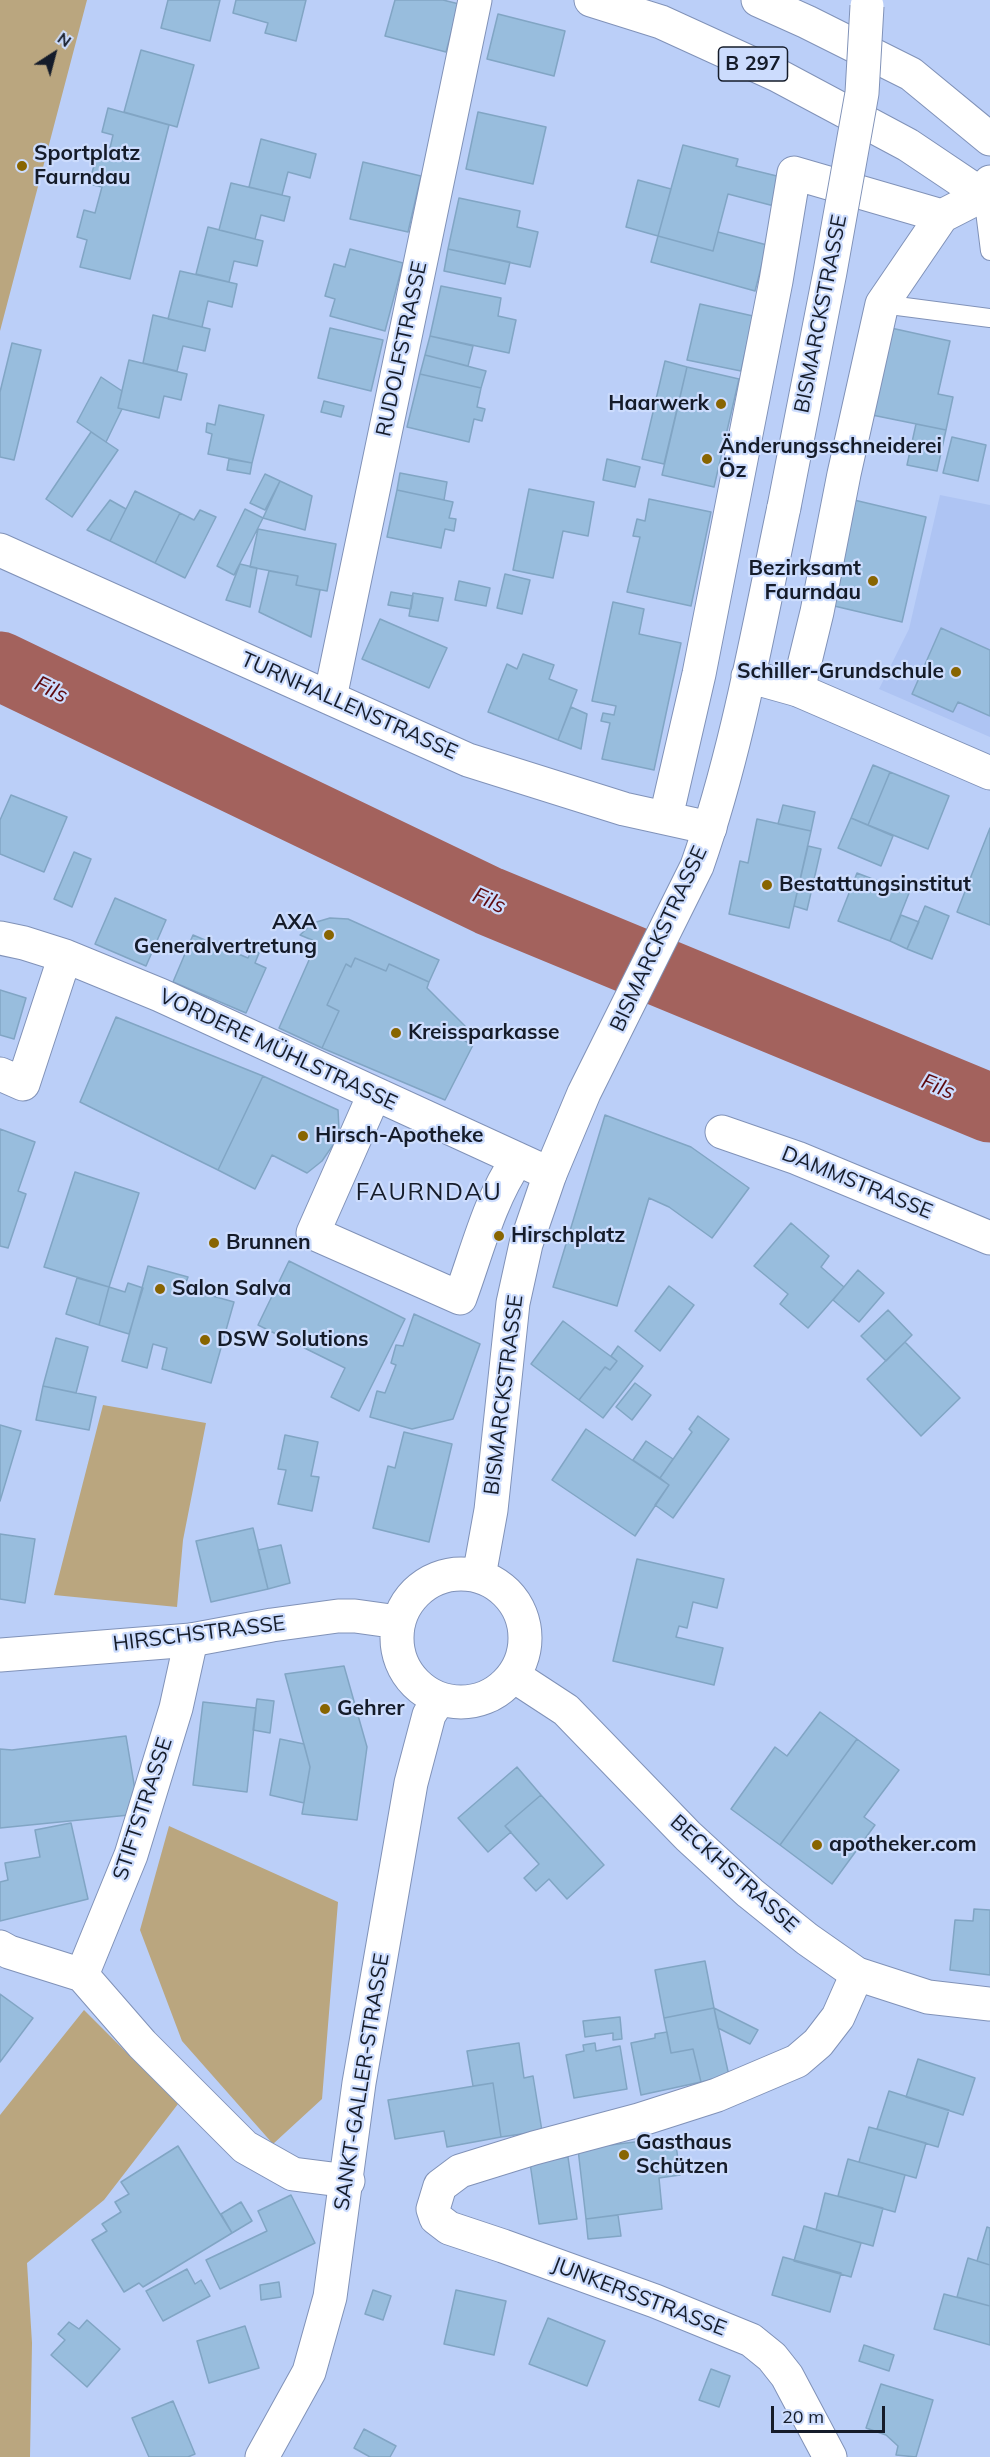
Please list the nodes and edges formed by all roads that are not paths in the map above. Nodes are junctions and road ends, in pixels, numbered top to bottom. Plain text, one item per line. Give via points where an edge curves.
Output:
1 (591, 0) edge
2 (758, 0) edge
3 (867, 3) edge
4 (474, 4) edge
5 (990, 140) edge
6 (988, 192) edge
7 (942, 216) junction
8 (990, 251) edge
9 (882, 304) junction
10 (990, 318) edge
11 (0, 550) edge
12 (748, 676) junction
13 (798, 690) junction
14 (330, 698) junction
15 (990, 772) edge
16 (666, 818) junction
17 (710, 828) junction
18 (0, 938) edge
19 (65, 956) junction
20 (0, 1074) edge
21 (371, 1104) junction
22 (722, 1132) dead end
23 (517, 1160) junction
24 (550, 1174) junction
25 (990, 1238) edge
26 (479, 1576) junction
27 (398, 1622) junction
28 (191, 1640) junction
29 (0, 1655) edge
30 (514, 1677) junction
31 (439, 1699) junction
32 (0, 1947) edge
33 (82, 1974) junction
34 (857, 1974) junction
35 (990, 2004) edge
36 (348, 2181) junction
37 (262, 2457) edge
38 (830, 2457) edge

1 - 6 street, B 297 via 661,22 777,75
2 - 5 street, B 297 via 911,74
3 - 12 street, BISMARCKSTRASSE, bridge via 862,93
4 - 14 street, RUDOLFSTRASSE
6 - 7 street
6 - 8 lane
7 - 9 street
7 - 16 street, BISMARCKSTRASSE via 794,173 699,674
9 - 10 lane
9 - 13 street
11 - 14 street, TURNHALLENSTRASSE
12 - 13 street
12 - 17 street, BISMARCKSTRASSE
13 - 15 street
14 - 16 street, TURNHALLENSTRASSE via 468,760 624,809
16 - 17 street, TURNHALLENSTRASSE
17 - 24 street, BISMARCKSTRASSE via 697,866 584,1093
18 - 19 street, VORDERE MÜHLSTRASSE
19 - 20 street via 22,1084
19 - 21 street, VORDERE MÜHLSTRASSE via 160,995
21 - 23 street, VORDERE MÜHLSTRASSE
21 - 23 street via 313,1233 460,1298 496,1198
22 - 25 street, DAMMSTRASSE via 797,1158
23 - 24 street, VORDERE MÜHLSTRASSE
24 - 26 street, BISMARCKSTRASSE via 526,1244 513,1303 491,1510
26 - 27 street via 458,1573 438,1577 406,1603
26 - 30 street via 498,1584 523,1617 524,1658
27 - 28 street, HIRSCHSTRASSE via 338,1616
27 - 31 street via 400,1660 422,1690
28 - 29 street, HIRSCHSTRASSE
28 - 33 street, STIFTSTRASSE via 176,1708 131,1855
30 - 31 street via 481,1700 459,1703
30 - 34 street, BECKHSTRASSE via 566,1710 742,1886
31 - 36 street, SANKT-GALLER-STRASSE via 429,1715 411,1783 359,2084
32 - 33 street
33 - 36 street via 142,2044 245,2147 293,2174
34 - 35 street, BECKHSTRASSE via 928,1997
34 - 38 street, JUNKERSSTRASSE via 838,2017 818,2043 797,2061 717,2095 474,2166 448,2179 438,2192 433,2209 436,2218 449,2228 655,2301 751,2340 787,2376
36 - 37 street, SANKT-GALLER-STRASSE via 330,2297 309,2372

